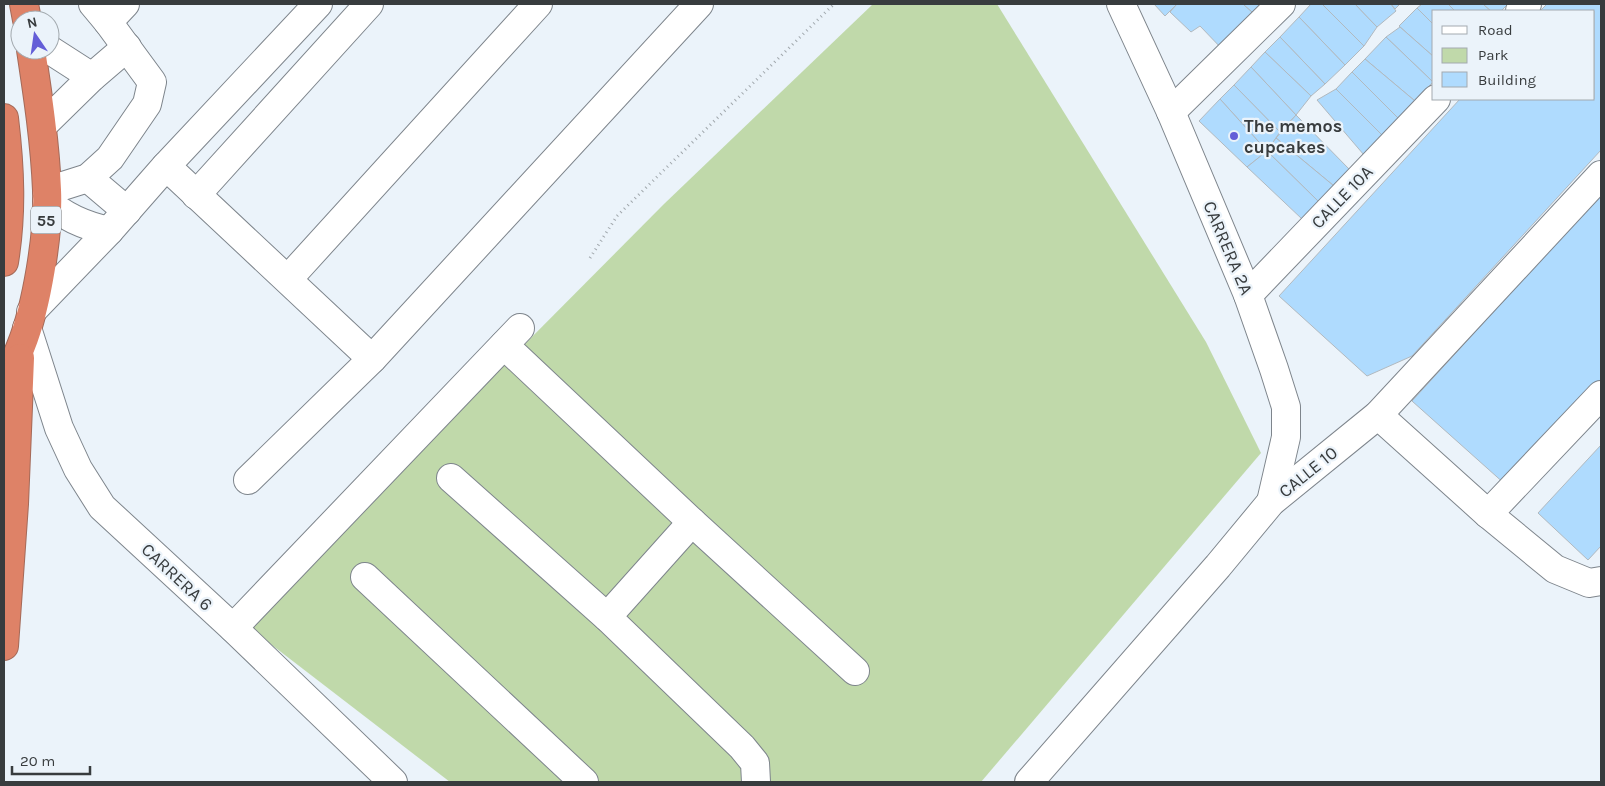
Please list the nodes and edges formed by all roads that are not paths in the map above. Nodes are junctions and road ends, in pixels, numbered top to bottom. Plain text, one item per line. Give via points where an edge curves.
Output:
1 (318, 4) edge
2 (369, 4) edge
3 (538, 4) edge
4 (699, 4) edge
5 (1121, 4) edge
6 (1281, 4) edge
7 (109, 10) edge
8 (127, 47) junction
9 (60, 56) edge
10 (32, 60) edge
11 (92, 77) junction
12 (1435, 100) edge
13 (1171, 112) junction
14 (4, 118) edge
15 (42, 126) junction
16 (166, 166) junction
17 (1601, 175) edge
18 (88, 178) junction
19 (196, 195) junction
20 (47, 196) junction
21 (127, 211) junction
22 (109, 231) junction
23 (4, 262) edge
24 (288, 279) junction
25 (1248, 295) junction
26 (26, 328) junction
27 (372, 359) junction
28 (4, 384) edge
29 (1601, 395) edge
30 (1378, 415) junction
31 (451, 478) dead end
32 (248, 480) dead end
33 (1271, 502) junction
34 (1488, 514) junction
35 (692, 522) junction
36 (365, 577) dead end
37 (1601, 581) edge
38 (607, 617) junction
39 (233, 628) junction
40 (4, 646) edge
41 (856, 671) dead end
42 (393, 782) edge
43 (584, 782) edge
44 (756, 782) edge
45 (1029, 782) edge

1 - 16 street
2 - 19 street
3 - 24 street
4 - 27 street
5 - 13 street, CARRERA 2A
6 - 13 street
7 - 8 street
8 - 11 street
8 - 18 street via 152,82 147,104 110,158
9 - 11 street
10 - 15 highway, 55
11 - 15 street
12 - 25 street, CALLE 10A
13 - 25 street, CARRERA 2A
14 - 23 highway, 55 via 10,211
15 - 20 highway, 55
16 - 19 street
16 - 21 street
17 - 30 street, CALLE 10
18 - 20 street
18 - 21 street
19 - 24 street
20 - 22 street via 58,211 68,217
20 - 26 highway, 55 via 40,267
21 - 22 street
22 - 26 street
24 - 27 street
25 - 33 street, CARRERA 2A via 1286,407 1286,437
26 - 28 highway, 55
26 - 39 street, CARRERA 6 via 58,428 102,507
26 - 40 highway
27 - 32 street
29 - 34 street
30 - 33 street, CALLE 10
30 - 34 street
31 - 38 street
33 - 45 street, CALLE 10
34 - 37 street via 1555,569 1589,583
35 - 38 street
35 - 39 street via 512,336
35 - 41 street
36 - 43 street
38 - 44 street via 742,747 755,763
39 - 42 street, CARRERA 6

